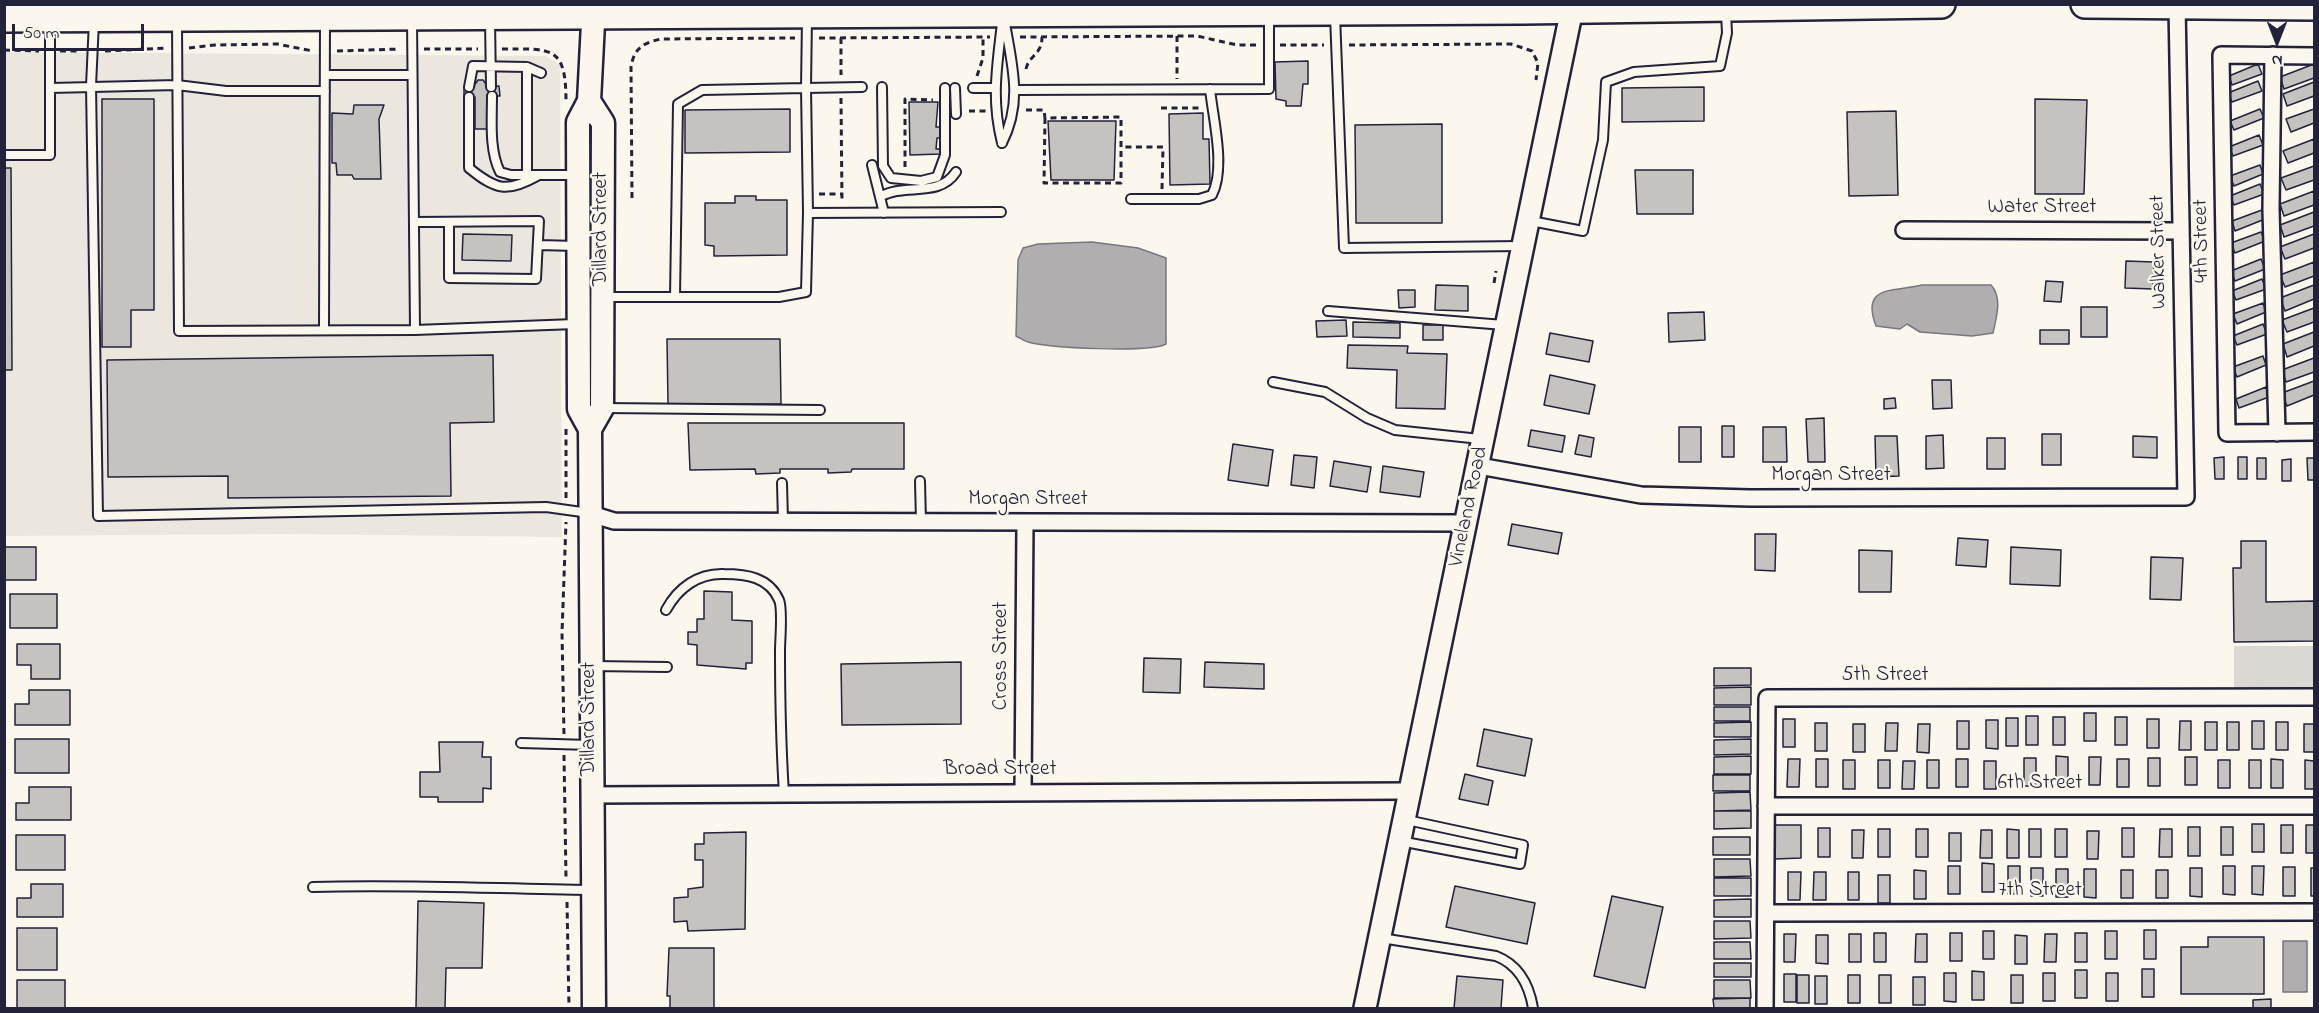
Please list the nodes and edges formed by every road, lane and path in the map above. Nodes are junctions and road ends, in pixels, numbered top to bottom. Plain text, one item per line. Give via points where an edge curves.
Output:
1 (1941, 4) edge
2 (2085, 4) edge
3 (2177, 5) edge
4 (2314, 6) edge
5 (1573, 7) edge
6 (1726, 8) junction
7 (593, 10) edge
8 (1269, 11) junction
9 (1335, 11) junction
10 (412, 15) junction
11 (490, 15) junction
12 (325, 16) junction
13 (177, 17) junction
14 (4, 18) edge
15 (50, 18) junction
16 (94, 18) junction
17 (806, 26) junction
18 (1004, 29) junction
19 (1177, 36) junction
20 (1041, 37) junction
21 (841, 38) junction
22 (1268, 45) junction
23 (1336, 45) junction
24 (2273, 54) junction
25 (2314, 56) edge
26 (491, 66) junction
27 (527, 67) junction
28 (541, 74) dead end
29 (325, 75) junction
30 (412, 75) junction
31 (841, 81) dead end
32 (91, 86) junction
33 (177, 86) junction
34 (469, 87) dead end
35 (491, 87) dead end
36 (862, 87) dead end
37 (882, 87) dead end
38 (945, 87) dead end
39 (955, 87) dead end
40 (973, 87) dead end
41 (994, 87) junction
42 (50, 88) junction
43 (806, 88) junction
44 (1178, 89) junction
45 (1210, 89) junction
46 (1016, 90) junction
47 (1026, 90) junction
48 (325, 91) junction
49 (1534, 91) dead end
50 (841, 93) dead end
51 (492, 96) dead end
52 (469, 97) dead end
53 (589, 101) junction
54 (1161, 108) dead end
55 (1178, 108) junction
56 (1014, 110) junction
57 (1027, 110) junction
58 (1207, 110) dead end
59 (945, 111) junction
60 (995, 111) junction
61 (956, 112) joint
62 (1045, 118) junction
63 (1121, 147) junction
64 (4, 155) edge
65 (872, 165) dead end
66 (910, 167) dead end
67 (956, 172) dead end
68 (527, 175) junction
69 (539, 175) junction
70 (577, 175) junction
71 (819, 194) dead end
72 (842, 194) junction
73 (880, 197) junction
74 (632, 198) dead end
75 (1131, 199) dead end
76 (1162, 199) junction
77 (842, 201) dead end
78 (1001, 212) dead end
79 (808, 213) junction
80 (884, 213) junction
81 (1530, 220) junction
82 (414, 222) junction
83 (449, 222) junction
84 (1904, 230) dead end
85 (2180, 231) junction
86 (539, 245) junction
87 (578, 246) junction
88 (1502, 246) junction
89 (1524, 246) junction
90 (1494, 283) dead end
91 (603, 297) junction
92 (675, 297) junction
93 (1329, 311) dead end
94 (580, 323) junction
95 (1508, 325) junction
96 (324, 330) junction
97 (416, 330) junction
98 (1273, 382) dead end
99 (602, 408) junction
100 (820, 410) dead end
101 (566, 418) dead end
102 (590, 429) junction
103 (2314, 432) edge
104 (2277, 433) junction
105 (1484, 440) junction
106 (1479, 466) junction
107 (920, 481) dead end
108 (782, 483) dead end
109 (2186, 497) joint
110 (566, 510) junction
111 (591, 514) junction
112 (783, 521) junction
113 (921, 522) junction
114 (1025, 522) junction
115 (1466, 523) junction
116 (666, 610) dead end
117 (591, 666) junction
118 (667, 667) dead end
119 (2314, 697) edge
120 (521, 743) dead end
121 (564, 744) junction
122 (591, 745) junction
123 (1408, 791) junction
124 (1023, 792) junction
125 (784, 794) junction
126 (591, 795) junction
127 (1766, 806) junction
128 (2314, 806) edge
129 (1402, 819) junction
130 (1398, 840) junction
131 (313, 887) dead end
132 (566, 890) junction
133 (593, 890) junction
134 (2314, 912) edge
135 (1766, 913) junction
136 (1379, 937) junction
137 (569, 1008) edge
138 (594, 1008) edge
139 (1365, 1008) edge
140 (1533, 1008) edge
141 (1765, 1008) edge

1 - 6 highway
2 - 3 highway
3 - 4 highway
3 - 85 street, Walker Street
5 - 6 highway
5 - 9 highway
5 - 81 main road, Vineland Road
6 - 81 lane via 1727,33 1720,66 1634,72 1606,82 1603,140 1583,231
7 - 11 highway
7 - 17 highway
7 - 53 main road, Dillard Street
8 - 9 highway
8 - 18 highway
8 - 22 lane
9 - 23 lane
10 - 11 highway
10 - 12 highway
10 - 30 lane
11 - 26 lane
12 - 13 highway
12 - 29 lane
13 - 16 highway
13 - 33 lane
14 - 15 highway
15 - 16 highway
15 - 42 lane
16 - 32 lane
17 - 18 highway
17 - 21 path
17 - 43 lane
17 - 74 path via 661,39 641,46 631,67
18 - 20 path
18 - 21 path
18 - 41 lane
18 - 46 lane
19 - 20 path
19 - 22 path via 1237,45
19 - 44 path
20 - 47 path via 1040,51 1028,63
21 - 31 path
22 - 23 path
22 - 45 lane via 1269,89
23 - 49 path via 1525,47 1538,63
23 - 88 lane via 1344,248
24 - 25 street, 4th Street
24 - 104 street via 2271,209
24 - 104 street, 4th Street via 2221,54 2227,433
26 - 27 lane
26 - 34 lane via 474,66
26 - 35 lane
27 - 28 lane
27 - 68 lane
29 - 30 lane
29 - 48 lane
30 - 82 lane
32 - 33 lane
32 - 42 lane
32 - 110 lane via 98,516 546,507
33 - 48 lane via 226,91
33 - 96 lane via 179,331
36 - 43 lane
37 - 59 lane via 883,166 891,178 921,181 937,177 945,155
38 - 59 lane
39 - 61 lane
40 - 41 lane
41 - 60 lane
42 - 64 lane via 50,155
43 - 79 lane
43 - 92 lane via 702,90 678,104
44 - 45 lane
44 - 47 lane
44 - 55 path
45 - 76 lane via 1217,139 1217,186 1212,195 1199,199
46 - 47 lane
46 - 56 lane
47 - 57 path
48 - 96 lane
50 - 72 path
51 - 68 lane via 495,164 500,172
52 - 69 lane via 469,168 488,183 517,187
53 - 70 main road, Dillard Street via 578,122
53 - 91 main road, Dillard Street via 603,123
54 - 55 path
55 - 58 path
56 - 57 path
56 - 60 lane via 1002,143
57 - 62 path via 1044,110
59 - 66 path via 940,111 939,101 905,99 905,167
60 - 61 path
62 - 63 path via 1121,117
62 - 63 path via 1044,183 1121,183
63 - 76 path via 1163,147
65 - 73 lane
67 - 73 lane via 940,186 891,190
68 - 69 lane
69 - 70 lane
70 - 87 main road, Dillard Street
71 - 72 path
72 - 77 path
73 - 80 lane
75 - 76 lane
78 - 80 lane
79 - 80 lane
79 - 92 lane via 806,292 779,297
81 - 89 main road, Vineland Road
82 - 83 lane
82 - 97 lane
83 - 86 lane via 539,221
83 - 86 lane via 449,278 536,279
84 - 85 street, Water Street
85 - 109 street, Walker Street
86 - 87 lane
87 - 94 main road, Dillard Street
88 - 89 lane
88 - 90 path
89 - 95 main road, Vineland Road
91 - 92 lane
91 - 99 main road, Dillard Street
93 - 95 lane
94 - 97 lane
94 - 102 main road, Dillard Street via 579,409
95 - 105 main road, Vineland Road
96 - 97 lane
98 - 105 lane via 1325,392 1395,430
99 - 100 lane
99 - 102 main road, Dillard Street
101 - 110 path
102 - 111 main road, Dillard Street
103 - 104 street, 4th Street
105 - 106 main road, Vineland Road
106 - 109 street, Morgan Street via 1641,495
106 - 115 main road, Vineland Road
107 - 113 lane
108 - 112 lane
110 - 111 lane
110 - 121 path
111 - 112 street, Morgan Street via 614,521
111 - 117 main road, Dillard Street
112 - 113 street, Morgan Street
113 - 114 street, Morgan Street
114 - 115 street, Morgan Street
114 - 124 street, Cross Street
115 - 123 main road, Vineland Road
116 - 125 lane via 691,580 716,573 748,574 766,583 780,601
117 - 118 lane
117 - 122 main road, Dillard Street
119 - 127 street, 5th Street via 1767,698
120 - 121 lane
121 - 122 lane
121 - 132 path
122 - 126 main road, Dillard Street
123 - 124 street, Broad Street
123 - 129 main road, Vineland Road
124 - 125 street, Broad Street
125 - 126 street, Broad Street
126 - 133 main road, Dillard Street
127 - 128 street, 6th Street
127 - 135 street, 5th Street
129 - 130 main road, Vineland Road
129 - 130 lane via 1523,845 1520,864
130 - 136 main road, Vineland Road
131 - 132 lane via 398,885
132 - 133 lane
132 - 137 path
133 - 138 main road, Dillard Street
134 - 135 street, 7th Street
135 - 141 street, 5th Street
136 - 139 main road, Vineland Road
136 - 140 lane via 1513,962 1526,981

